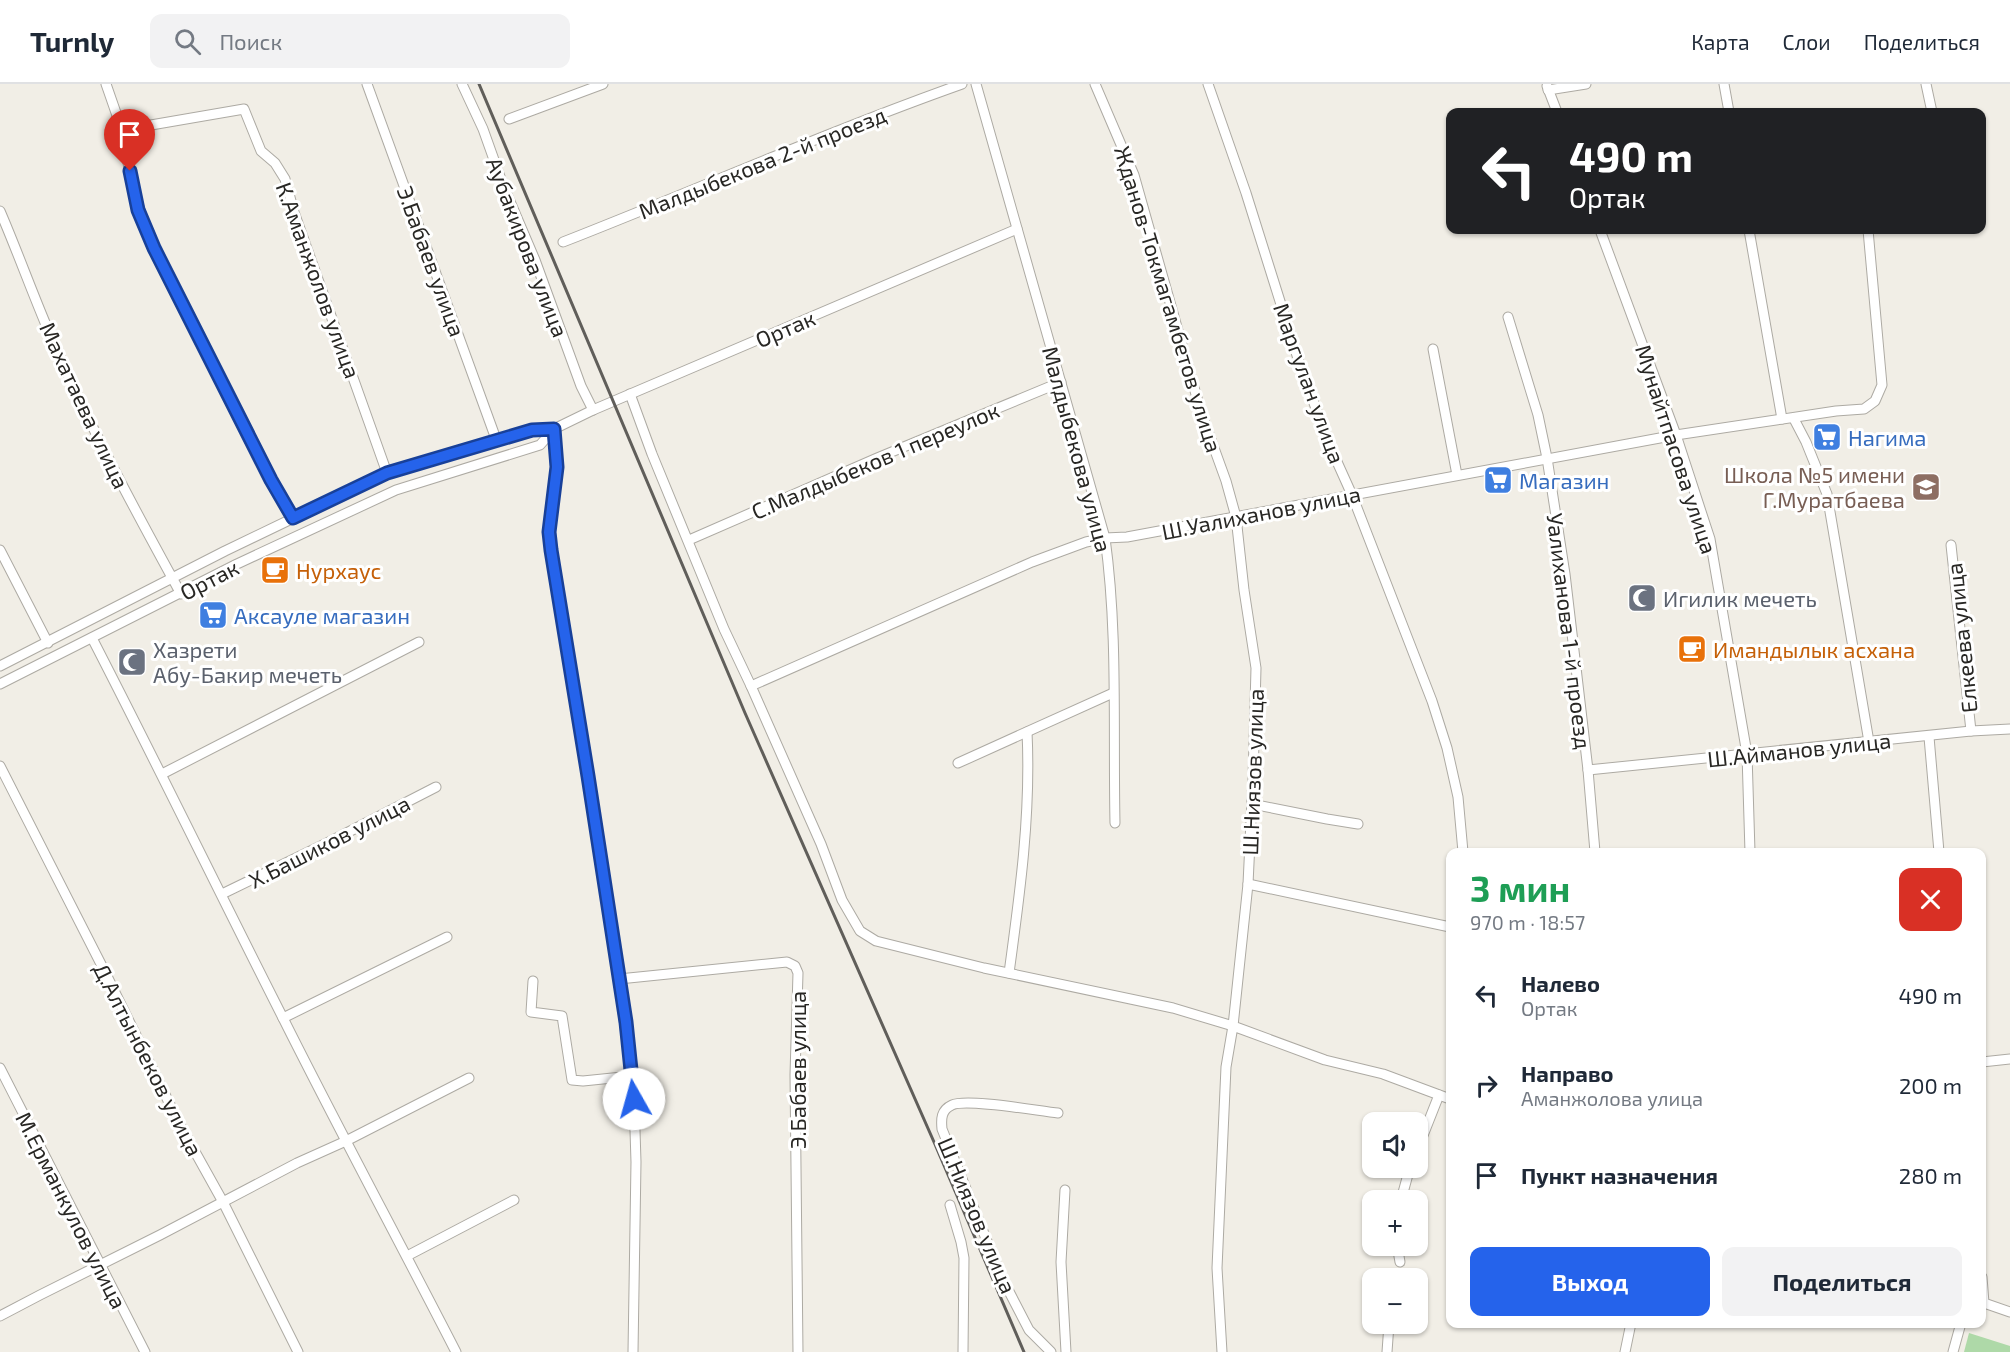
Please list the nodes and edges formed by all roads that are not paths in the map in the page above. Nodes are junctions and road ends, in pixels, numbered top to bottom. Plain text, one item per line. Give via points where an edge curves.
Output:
1 (106, 84) edge
2 (367, 84) edge
3 (462, 84) edge
4 (603, 84) edge
5 (962, 84) edge
6 (976, 84) edge
7 (1095, 84) edge
8 (1208, 84) edge
9 (1586, 84) edge
10 (1724, 84) edge
11 (1926, 84) edge
12 (1547, 87) edge
13 (1555, 108) edge
14 (1727, 108) edge
15 (1931, 108) edge
16 (508, 119) dead end
17 (122, 130) junction
18 (0, 211) edge
19 (1017, 229) junction
20 (1601, 234) edge
21 (1750, 234) edge
22 (1868, 234) edge
23 (563, 242) dead end
24 (1508, 317) dead end
25 (1433, 349) dead end
26 (1061, 382) junction
27 (630, 394) junction
28 (593, 410) junction
29 (1794, 418) junction
30 (1782, 419) junction
31 (554, 429) junction
32 (1676, 435) junction
33 (496, 439) junction
34 (1547, 458) junction
35 (387, 473) junction
36 (1457, 475) junction
37 (1352, 495) junction
38 (1236, 517) junction
39 (293, 518) junction
40 (1105, 538) junction
41 (689, 540) junction
42 (1951, 545) dead end
43 (0, 550) edge
44 (172, 578) junction
45 (181, 594) junction
46 (92, 638) junction
47 (419, 642) dead end
48 (48, 643) junction
49 (0, 666) edge
50 (0, 684) edge
51 (751, 686) junction
52 (1113, 693) junction
53 (2010, 729) edge
54 (1971, 731) junction
55 (1028, 732) junction
56 (1929, 737) junction
57 (1869, 742) junction
58 (1747, 754) junction
59 (958, 764) dead end
60 (0, 766) edge
61 (1588, 770) junction
62 (162, 774) junction
63 (436, 787) dead end
64 (1252, 804) junction
65 (1115, 823) dead end
66 (1358, 824) dead end
67 (1463, 848) edge
68 (1595, 848) edge
69 (1750, 848) edge
70 (1939, 848) edge
71 (1248, 884) junction
72 (222, 894) junction
73 (1446, 926) edge
74 (447, 937) dead end
75 (1009, 973) junction
76 (619, 979) junction
77 (533, 981) dead end
78 (283, 1018) junction
79 (1233, 1026) junction
80 (2010, 1059) edge
81 (1986, 1062) edge
82 (0, 1068) edge
83 (632, 1076) junction
84 (469, 1078) dead end
85 (1439, 1095) junction
86 (1446, 1098) edge
87 (1058, 1113) dead end
88 (1428, 1123) edge
89 (346, 1141) junction
90 (1065, 1190) dead end
91 (514, 1200) dead end
92 (223, 1202) junction
93 (950, 1205) dead end
94 (407, 1256) junction
95 (1399, 1256) edge
96 (1400, 1262) dead end
97 (99, 1265) junction
98 (1986, 1298) edge
99 (2010, 1312) edge
100 (0, 1316) edge
101 (1630, 1328) edge
102 (1960, 1328) edge
103 (1388, 1334) edge
104 (145, 1352) edge
105 (298, 1352) edge
106 (456, 1352) edge
107 (633, 1352) edge
108 (798, 1352) edge
109 (963, 1352) edge
110 (1051, 1352) edge
111 (1066, 1352) edge
112 (1222, 1352) edge
113 (1387, 1352) edge
114 (1625, 1352) edge
115 (1953, 1352) edge

1 - 17 street
2 - 33 street, Э.Бабаев улица
3 - 28 street, Аубакирова улица
4 - 16 street
5 - 23 street, Малдыбекова 2-й проезд
6 - 19 street, Малдыбекова улица
7 - 38 street, Жданов-Токмагамбетов улица via 1134,175 1201,412
8 - 37 street, Маргулан улица via 1300,365
9 - 12 street
10 - 14 street
11 - 15 street
12 - 13 street
17 - 35 street, К.Аманжолов улица via 244,109 261,151 285,179
17 - 39 street via 132,185 147,232
18 - 44 street, Махатаева улица via 89,420
19 - 26 street, Малдыбекова улица
19 - 27 street, Ортак
20 - 32 street, Мунайтпасова улица
21 - 30 street
22 - 29 street, Ш.Уалиханов улица via 1882,386 1875,401 1864,409
24 - 34 street, Уалиханова 1-й проезд
25 - 36 street
26 - 40 street, Малдыбекова улица
26 - 41 street, С.Малдыбеков 1 переулок
27 - 28 street, Ортак
27 - 41 street
28 - 31 street, Ортак
29 - 30 street, Ш.Уалиханов улица
29 - 57 street via 1827,494
30 - 32 street, Ш.Уалиханов улица
31 - 33 street, Ортак
31 - 45 street, Ортак via 540,445 396,490
31 - 76 street via 557,467 549,532 551,550
32 - 34 street, Ш.Уалиханов улица
32 - 58 street, Мунайтпасова улица via 1710,539
33 - 35 street, Ортак
34 - 36 street, Ш.Уалиханов улица
34 - 61 street, Уалиханова 1-й проезд
35 - 39 street, Ортак
36 - 37 street, Ш.Уалиханов улица
37 - 38 street, Ш.Уалиханов улица
37 - 67 street, Маргулан улица via 1447,748 1458,796
38 - 40 street, Ш.Уалиханов улица
38 - 64 street, Ш.Ниязов улица via 1256,668
39 - 44 street, Ортак
40 - 51 street, Ш.Уалиханов улица via 1032,562
40 - 52 street, Малдыбекова улица via 1112,609
41 - 51 street
42 - 54 street, Елкеева улица
43 - 48 street
44 - 45 street, Махатаева улица
44 - 48 street, Ортак
45 - 46 street, Ортак
46 - 50 street, Ортак
46 - 62 street, Х.Башиков улица
47 - 62 street
48 - 49 street, Ортак
51 - 75 street via 842,900 861,931 876,941
52 - 55 street
52 - 65 street, Малдыбекова улица
53 - 54 street, Ш.Айманов улица
54 - 56 street, Ш.Айманов улица
55 - 59 street
55 - 75 street via 1027,816
56 - 57 street, Ш.Айманов улица
56 - 70 street
57 - 58 street, Ш.Айманов улица
58 - 61 street, Ш.Айманов улица
58 - 69 street, Мунайтпасова улица
60 - 92 street, Д.Алтынбеков улица via 174,1114
61 - 68 street, Уалиханова 1-й проезд
62 - 72 street, Х.Башиков улица
63 - 72 street, Х.Башиков улица
64 - 66 street
64 - 71 street, Ш.Ниязов улица
71 - 73 street
71 - 79 street, Ш.Ниязов улица
72 - 78 street, Х.Башиков улица
74 - 78 street
75 - 79 street via 1173,1008
76 - 83 street
76 - 108 street, Э.Бабаев улица via 787,962 795,966
77 - 83 street via 531,1012 562,1016 572,1080
78 - 89 street, Х.Башиков улица
79 - 85 street via 1325,1060 1383,1074
79 - 112 street, Ш.Ниязов улица via 1226,1067 1217,1268
80 - 81 street
82 - 97 street, М.Ерманкулов улица
83 - 107 street via 636,1162
84 - 89 street
85 - 86 street
85 - 88 street
87 - 110 street, Ш.Ниязов улица via 953,1104 941,1119 1001,1276 1029,1330
89 - 92 street
89 - 94 street, Х.Башиков улица
90 - 111 street via 1061,1262
91 - 94 street
92 - 97 street
92 - 105 street, Д.Алтынбеков улица
93 - 109 street via 964,1258
94 - 106 street, Х.Башиков улица
95 - 96 street
97 - 100 street
97 - 104 street, М.Ерманкулов улица
98 - 99 street
101 - 114 street
102 - 115 street
103 - 113 street

